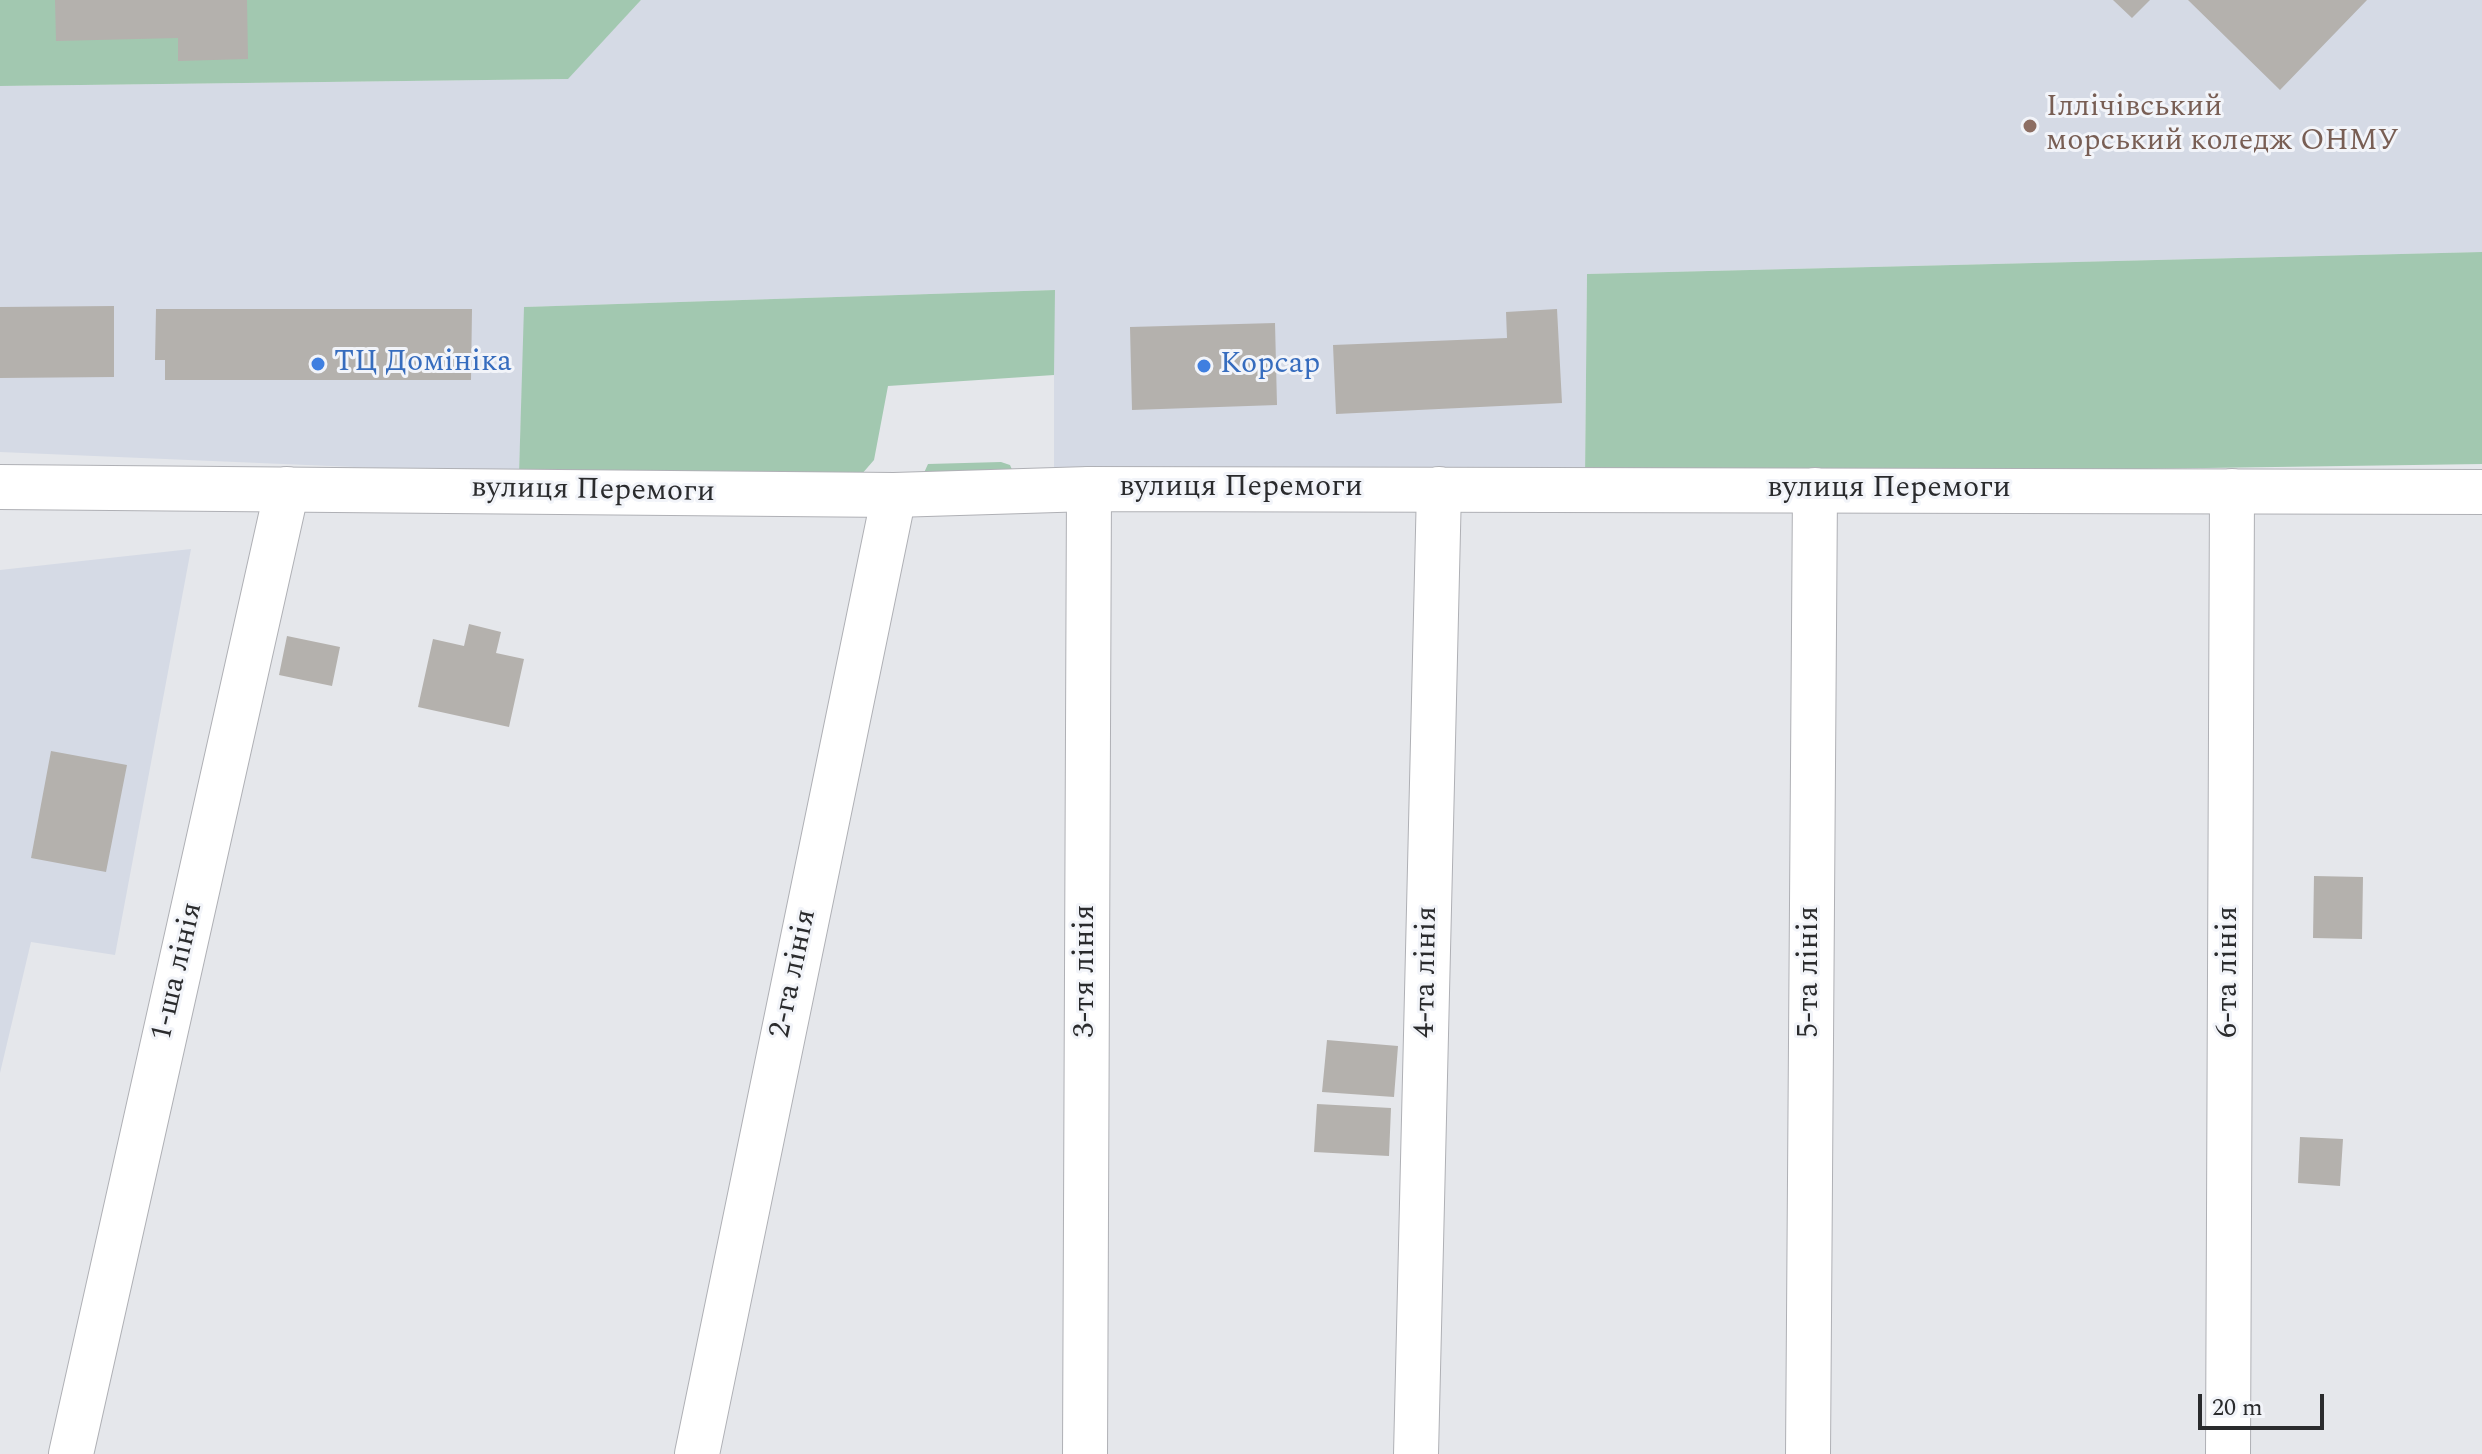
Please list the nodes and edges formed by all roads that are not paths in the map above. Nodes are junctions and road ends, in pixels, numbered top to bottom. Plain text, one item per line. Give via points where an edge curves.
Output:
1 (0, 487) edge
2 (287, 489) junction
3 (1089, 489) junction
4 (1439, 489) junction
5 (1815, 490) junction
6 (2232, 491) junction
7 (2482, 492) edge
8 (894, 495) junction
9 (71, 1454) edge
10 (697, 1454) edge
11 (1085, 1454) edge
12 (1416, 1454) edge
13 (1808, 1454) edge
14 (2228, 1454) edge

1 - 2 street, вулиця Перемоги
2 - 8 street, вулиця Перемоги
2 - 9 street, 1-ша лінія
3 - 4 street, вулиця Перемоги
3 - 8 street, вулиця Перемоги
3 - 11 street, 3-тя лінія
4 - 5 street, вулиця Перемоги
4 - 12 street, 4-та лінія
5 - 6 street, вулиця Перемоги
5 - 13 street, 5-та лінія
6 - 7 street, вулиця Перемоги
6 - 14 street, 6-та лінія
8 - 10 street, 2-га лінія

